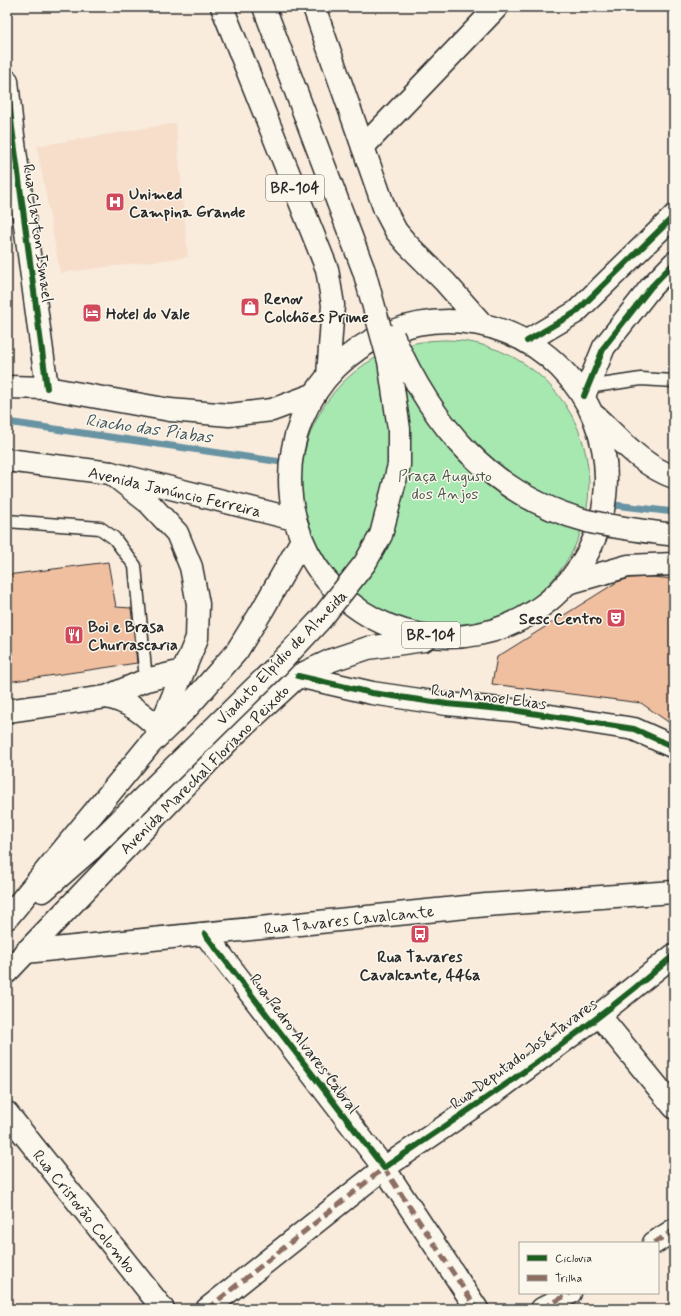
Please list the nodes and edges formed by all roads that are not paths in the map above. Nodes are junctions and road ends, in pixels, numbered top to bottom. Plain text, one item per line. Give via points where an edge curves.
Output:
1 (222, 7) edge
2 (264, 7) edge
3 (314, 7) edge
4 (497, 7) edge
5 (7, 84) edge
6 (9, 128) edge
7 (363, 147) junction
8 (674, 216) edge
9 (674, 264) edge
10 (364, 271) junction
11 (482, 324) junction
12 (527, 341) junction
13 (328, 376) junction
14 (674, 381) edge
15 (7, 387) edge
16 (47, 388) junction
17 (315, 394) junction
18 (589, 399) junction
19 (7, 460) edge
20 (112, 473) junction
21 (674, 477) edge
22 (294, 519) junction
23 (7, 521) edge
24 (674, 535) edge
25 (302, 540) junction
26 (674, 564) edge
27 (568, 583) junction
28 (442, 637) junction
29 (183, 671) junction
30 (298, 676) junction
31 (146, 680) junction
32 (106, 697) junction
33 (7, 711) edge
34 (157, 734) junction
35 (674, 747) edge
36 (674, 892) edge
37 (7, 918) edge
38 (7, 922) edge
39 (205, 934) junction
40 (26, 952) junction
41 (674, 954) edge
42 (7, 972) edge
43 (599, 1015) junction
44 (674, 1107) edge
45 (7, 1113) edge
46 (384, 1168) junction
47 (674, 1230) edge
48 (656, 1242) edge
49 (568, 1294) edge
50 (163, 1309) edge
51 (207, 1309) edge
52 (477, 1309) edge
53 (542, 1309) edge

1 - 13 main road, BR-104 via 327,269 333,305
2 - 10 main road, Viaduto Elpídio de Almeida
3 - 7 main road, BR-104
4 - 7 main road
5 - 6 main road, Rua Clayton Ismael
6 - 16 main road, Rua Clayton Ismael
7 - 11 main road, BR-104 via 385,210 396,232
8 - 12 main road via 576,312
9 - 18 main road via 615,330 599,357
10 - 24 main road, Viaduto Elpídio de Almeida, bridge via 420,391 450,432 491,473 527,497 558,511 601,524
10 - 38 main road, Viaduto Elpídio de Almeida, bridge via 390,361 399,429 400,465 381,535 365,563 321,619 276,666 92,848
11 - 12 main road, BR-104
11 - 13 main road, BR-104 via 443,321 382,333 347,358
12 - 18 main road, BR-104 via 566,372
13 - 17 main road, BR-104
14 - 18 lane via 641,379
15 - 16 main road
16 - 17 main road via 170,410 229,415 272,410
17 - 22 main road, BR-104 via 304,413 295,438 290,465
18 - 21 main road, BR-104 via 643,461
18 - 27 main road, BR-104 via 605,450 606,500 601,523 588,555
19 - 20 main road, Avenida Janúncio Ferreira
20 - 22 main road, Avenida Janúncio Ferreira
20 - 29 main road via 149,504 177,533 191,567 198,604 197,638
22 - 25 main road, BR-104
23 - 31 lane via 100,528 114,538 135,566
25 - 28 main road, BR-104 via 318,570 341,596 371,618 406,632
25 - 34 main road via 264,609 237,651 187,708
26 - 27 main road, BR-104 via 628,566
27 - 28 main road, BR-104 via 532,613 489,632
28 - 30 main road, Avenida Marechal Floriano Peixoto via 368,648 332,660
29 - 31 main road
29 - 34 main road
30 - 35 main road, Rua Manoel Elias via 372,693 512,710 634,729
30 - 40 main road, Avenida Marechal Floriano Peixoto via 231,738
31 - 32 main road
32 - 33 main road
32 - 34 main road via 120,699 134,707
34 - 37 main road
36 - 39 main road, Rua Tavares Cavalcante via 486,905
39 - 40 main road, Rua Tavares Cavalcante
39 - 46 main road, Rua Pedro Alvares Cabral
40 - 42 main road, Avenida Marechal Floriano Peixoto
41 - 43 main road, Rua Deputado José Tavares
43 - 44 main road
43 - 46 main road, Rua Deputado José Tavares via 495,1092
45 - 50 main road, Rua Cristovão Colombo
46 - 51 main road, Rua Deputado José Tavares
46 - 52 main road, Rua Pedro Alvares Cabral
47 - 48 main road
49 - 53 main road

